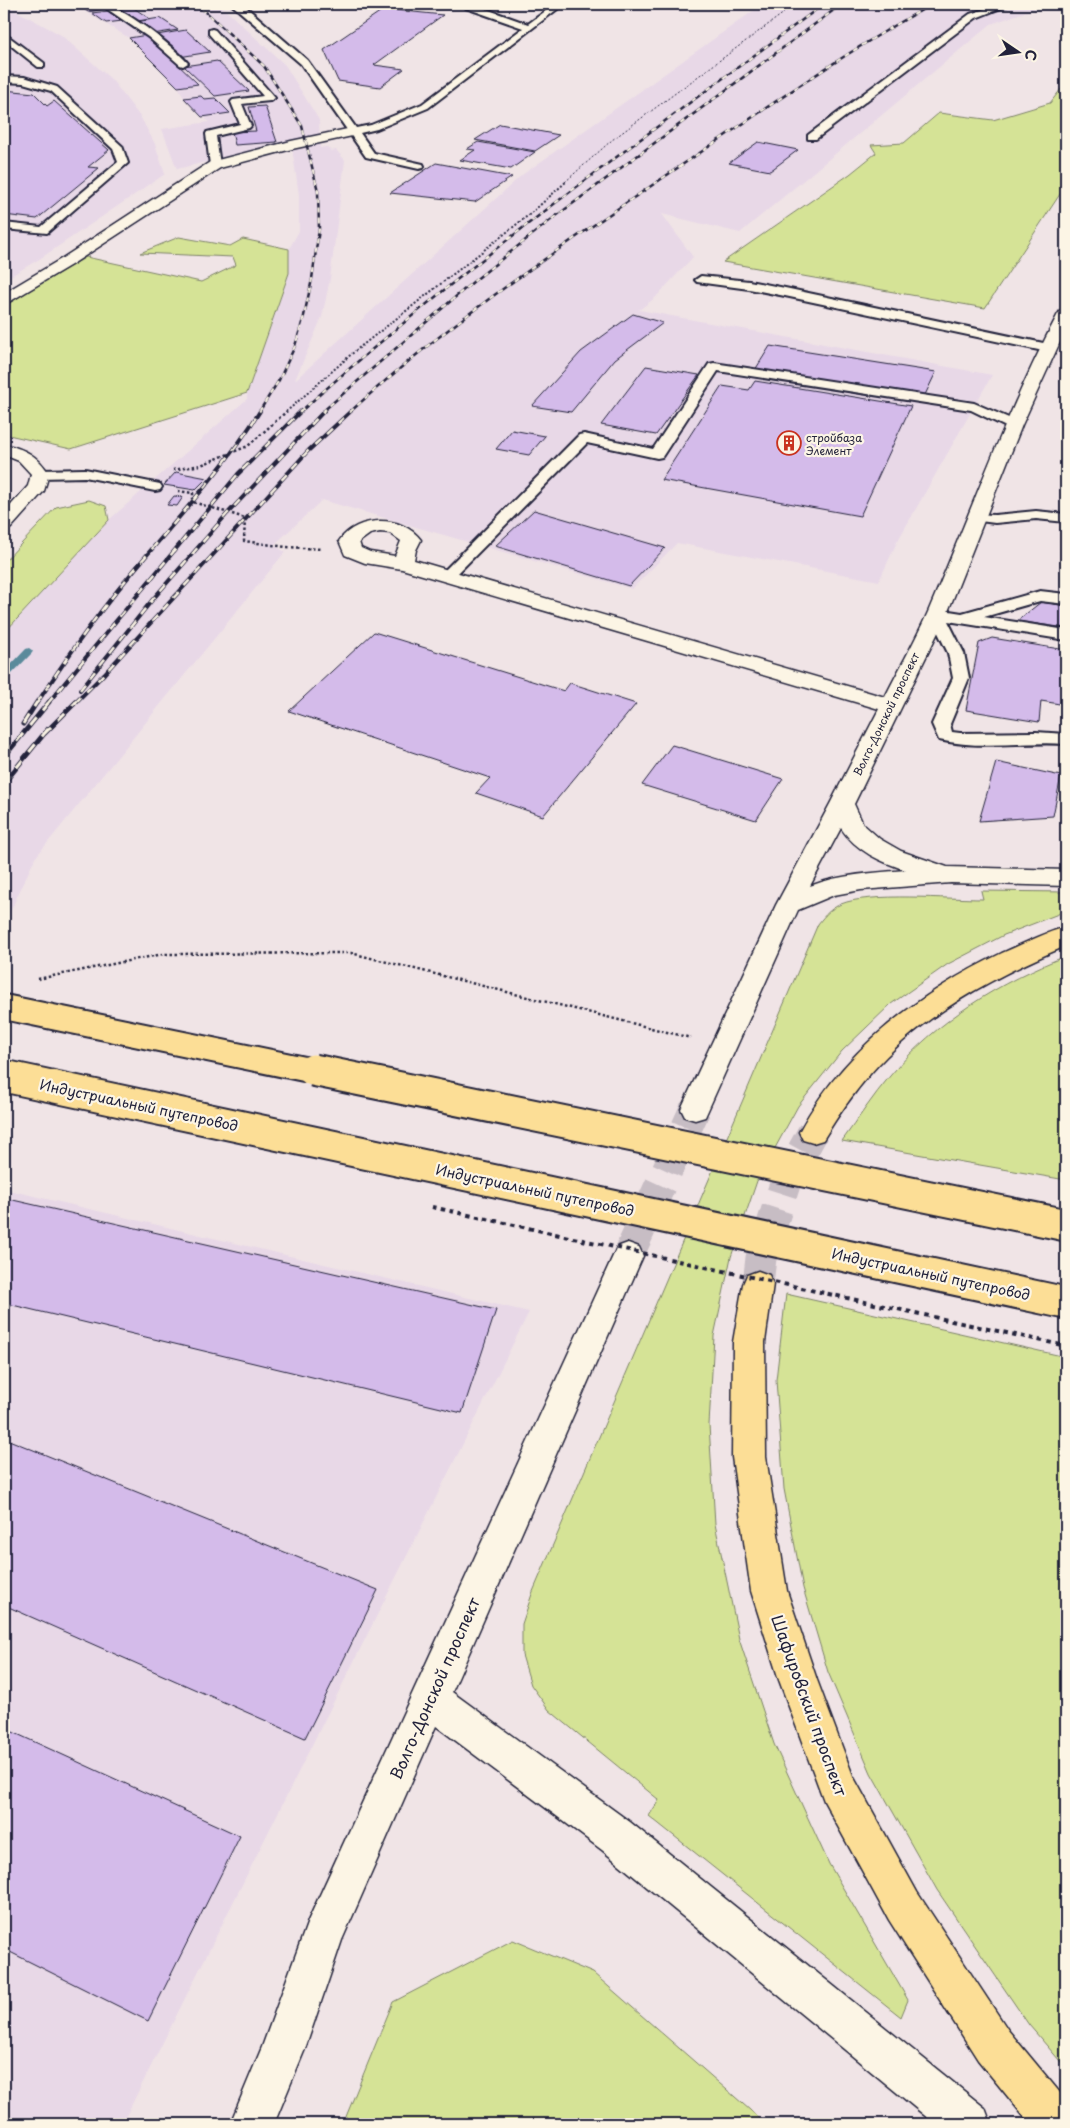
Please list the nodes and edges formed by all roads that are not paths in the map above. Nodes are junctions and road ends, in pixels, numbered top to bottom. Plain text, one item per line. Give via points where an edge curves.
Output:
1 (104, 4) edge
2 (235, 4) edge
3 (560, 4) edge
4 (1007, 4) edge
5 (470, 6) dead end
6 (528, 27) junction
7 (212, 32) dead end
8 (4, 36) edge
9 (182, 63) dead end
10 (41, 65) dead end
11 (4, 79) edge
12 (352, 132) junction
13 (812, 137) dead end
14 (215, 165) junction
15 (418, 166) dead end
16 (4, 226) edge
17 (701, 280) dead end
18 (4, 300) edge
19 (1066, 314) edge
20 (1048, 348) junction
21 (1013, 425) junction
22 (4, 449) edge
23 (40, 474) junction
24 (155, 487) road end
25 (977, 516) junction
26 (1066, 518) edge
27 (4, 524) edge
28 (404, 563) junction
29 (447, 576) junction
30 (1066, 600) edge
31 (936, 614) junction
32 (961, 618) junction
33 (1066, 635) edge
34 (890, 705) junction
35 (1066, 740) edge
36 (842, 804) junction
37 (951, 875) junction
38 (1066, 878) edge
39 (788, 905) junction
40 (1066, 936) edge
41 (4, 1007) edge
42 (4, 1076) edge
43 (695, 1109) tunnel mouth
44 (812, 1132) tunnel mouth
45 (1066, 1225) edge
46 (628, 1256) tunnel mouth
47 (758, 1284) tunnel mouth
48 (1066, 1302) edge
49 (429, 1698) junction
50 (252, 2124) edge
51 (970, 2124) edge
52 (1058, 2124) edge

1 - 9 lane via 151,34
2 - 12 lane via 304,62
3 - 6 lane
4 - 13 lane via 973,16
5 - 6 lane
6 - 12 lane via 425,106 374,128
7 - 14 lane via 270,98 236,102 246,126 211,134
8 - 10 lane
11 - 16 lane via 24,80 54,89 118,148 123,163 43,231
12 - 14 street
12 - 15 lane via 370,155
14 - 18 street
17 - 20 lane via 785,292
19 - 20 street, Волго-Донской проспект
20 - 21 street, Волго-Донской проспект
21 - 25 street, Волго-Донской проспект
21 - 29 lane via 974,407 714,368 657,454 584,438
22 - 23 street via 35,463
23 - 24 lane via 85,473
23 - 27 street via 37,487
25 - 26 lane via 995,519 1036,515
25 - 31 street, Волго-Донской проспект
28 - 28 street via 411,540 404,532 390,527 372,527 357,532 349,541 352,551 365,557
28 - 29 street
29 - 34 street
30 - 32 lane via 1040,596
31 - 32 lane
31 - 34 street, Волго-Донской проспект
31 - 35 lane via 956,653 961,678 941,724 944,736 964,740 1051,737
32 - 33 lane
34 - 36 street, Волго-Донской проспект
36 - 37 street via 854,828 872,846 905,863
36 - 39 street, Волго-Донской проспект
37 - 38 street
37 - 39 street via 860,882 829,888
39 - 43 street, Волго-Донской проспект
40 - 44 main road via 969,981 912,1018 864,1061
41 - 45 main road, bridge
42 - 48 main road, Индустриальный путепровод, bridge
46 - 49 street, Волго-Донской проспект
47 - 52 main road, Шафировский проспект via 749,1342 749,1457 769,1592 798,1680 838,1787 903,1906 994,2045
49 - 50 street, Волго-Донской проспект via 323,1936 283,2049
49 - 51 street via 616,1836

